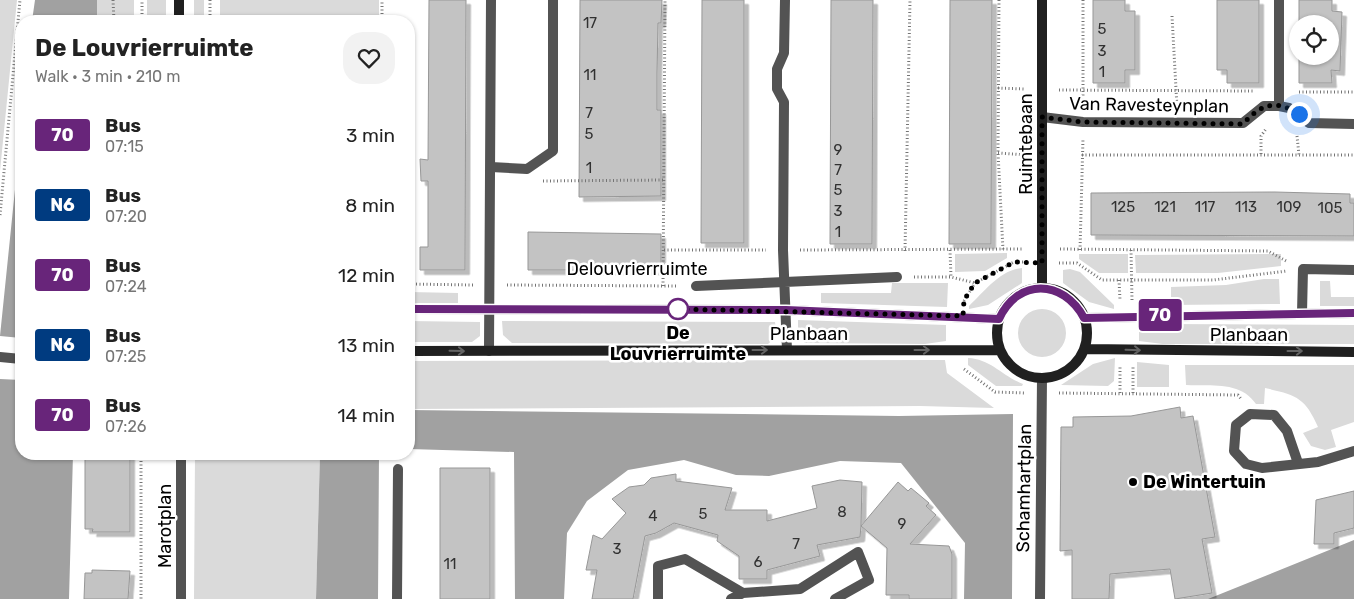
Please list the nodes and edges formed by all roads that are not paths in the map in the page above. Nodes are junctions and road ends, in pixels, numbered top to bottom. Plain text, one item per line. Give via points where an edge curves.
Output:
1 (179, 0) edge
2 (491, 0) edge
3 (553, 0) edge
4 (785, 0) edge
5 (1042, 0) edge
6 (1279, 0) edge
7 (178, 15) edge
8 (1279, 106) junction
9 (1042, 117) junction
10 (1354, 124) edge
11 (491, 167) junction
12 (1354, 270) edge
13 (897, 277) road end
14 (786, 282) junction
15 (696, 286) road end
16 (1042, 288) junction
17 (415, 309) edge
18 (489, 309) junction
19 (786, 310) junction
20 (1302, 313) junction
21 (1354, 313) edge
22 (1084, 318) junction
23 (999, 319) junction
24 (1084, 349) junction
25 (787, 350) junction
26 (1000, 350) junction
27 (415, 351) edge
28 (489, 351) junction
29 (1354, 352) edge
30 (0, 357) edge
31 (15, 358) edge
32 (1042, 378) junction
33 (1354, 451) edge
34 (181, 460) edge
35 (1298, 463) junction
36 (398, 469) dead end
37 (800, 589) junction
38 (743, 593) junction
39 (181, 599) edge
40 (398, 599) edge
41 (658, 599) edge
42 (732, 599) edge
43 (806, 599) edge
44 (835, 599) edge
45 (1040, 599) edge

1 - 7 street
2 - 11 street
3 - 11 street via 552,151 526,169
4 - 14 street via 784,53 777,69 777,89 784,102 783,250
5 - 9 street, Ruimtebaan
6 - 8 street
8 - 9 street, Van Ravesteynplan via 1264,106 1243,124 1083,122
8 - 10 street via 1289,108 1309,123
9 - 16 street, Ruimtebaan
11 - 18 street
12 - 20 street, Planbaan via 1303,269
13 - 14 street, Delouvrierruimte
14 - 15 street, Delouvrierruimte
14 - 19 street
16 - 22 street via 1072,300
16 - 23 street via 1020,293 1004,308
17 - 18 street, Planbaan
18 - 19 street, Planbaan
18 - 28 street
19 - 23 street, Planbaan
19 - 25 street
20 - 21 street, Planbaan
20 - 22 street, Planbaan
22 - 24 street
23 - 26 street via 997,340
24 -> 29 street, Planbaan
24 - 32 street via 1063,373
25 -> 26 street, Planbaan
28 -> 25 street, Planbaan
26 - 32 street via 1016,370
27 -> 28 street, Planbaan
30 - 31 street
32 - 45 street, Schamhartplan
33 - 35 street via 1318,462
34 - 39 street, Marotplan
35 - 35 street via 1262,468 1246,464 1234,451 1236,425 1250,414 1274,415 1286,431
36 - 40 street
37 - 38 street
37 - 43 street
37 - 44 street via 858,552 869,580
38 - 41 street via 685,559 658,566
38 - 42 street

